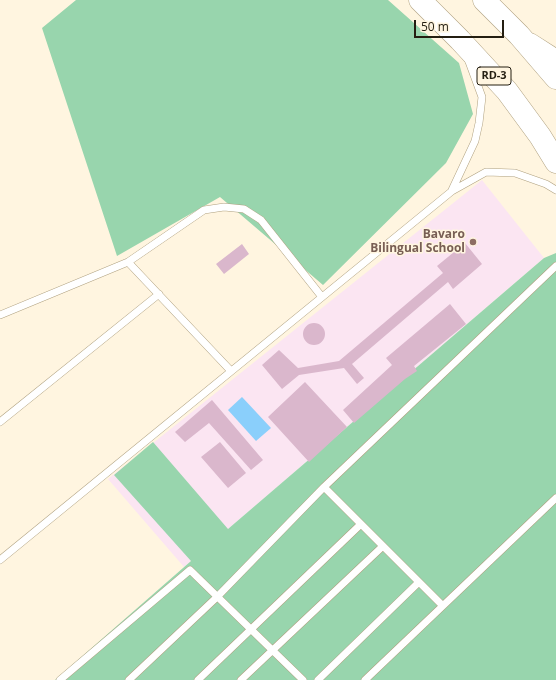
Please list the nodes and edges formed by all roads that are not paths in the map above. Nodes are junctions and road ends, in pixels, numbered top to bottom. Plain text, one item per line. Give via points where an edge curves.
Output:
1 (420, 0) edge
2 (484, 0) edge
3 (519, 35) junction
4 (460, 40) junction
5 (556, 58) edge
6 (556, 78) edge
7 (556, 162) edge
8 (556, 190) edge
9 (452, 191) junction
10 (128, 262) junction
11 (556, 266) edge
12 (159, 294) junction
13 (322, 297) junction
14 (0, 315) edge
15 (231, 371) junction
16 (0, 422) edge
17 (324, 487) junction
18 (556, 498) edge
19 (361, 524) junction
20 (383, 546) junction
21 (0, 560) edge
22 (419, 582) junction
23 (217, 597) junction
24 (442, 605) junction
25 (251, 629) junction
26 (272, 650) junction
27 (60, 680) edge
28 (129, 680) edge
29 (198, 680) edge
30 (241, 680) edge
31 (303, 680) edge
32 (318, 680) edge
33 (365, 680) edge

1 - 4 highway, RD-3
2 - 3 highway
3 - 5 street
3 - 6 highway
4 - 7 highway, RD-3 via 508,91
4 - 9 lane via 482,97 475,141
8 - 9 lane via 515,173 486,172
9 - 13 lane
10 - 12 lane
10 - 13 lane via 204,210 224,207 244,209 261,220
10 - 14 lane
11 - 17 lane
12 - 15 lane
12 - 16 lane
13 - 15 lane
15 - 21 lane
17 - 19 lane
17 - 23 lane
18 - 24 lane
19 - 20 lane
19 - 25 lane
20 - 22 lane
20 - 26 lane
22 - 24 lane
22 - 32 lane
23 - 25 lane
23 - 27 lane via 190,570
23 - 28 lane
24 - 33 lane
25 - 26 lane
25 - 29 lane
26 - 30 lane
26 - 31 lane

